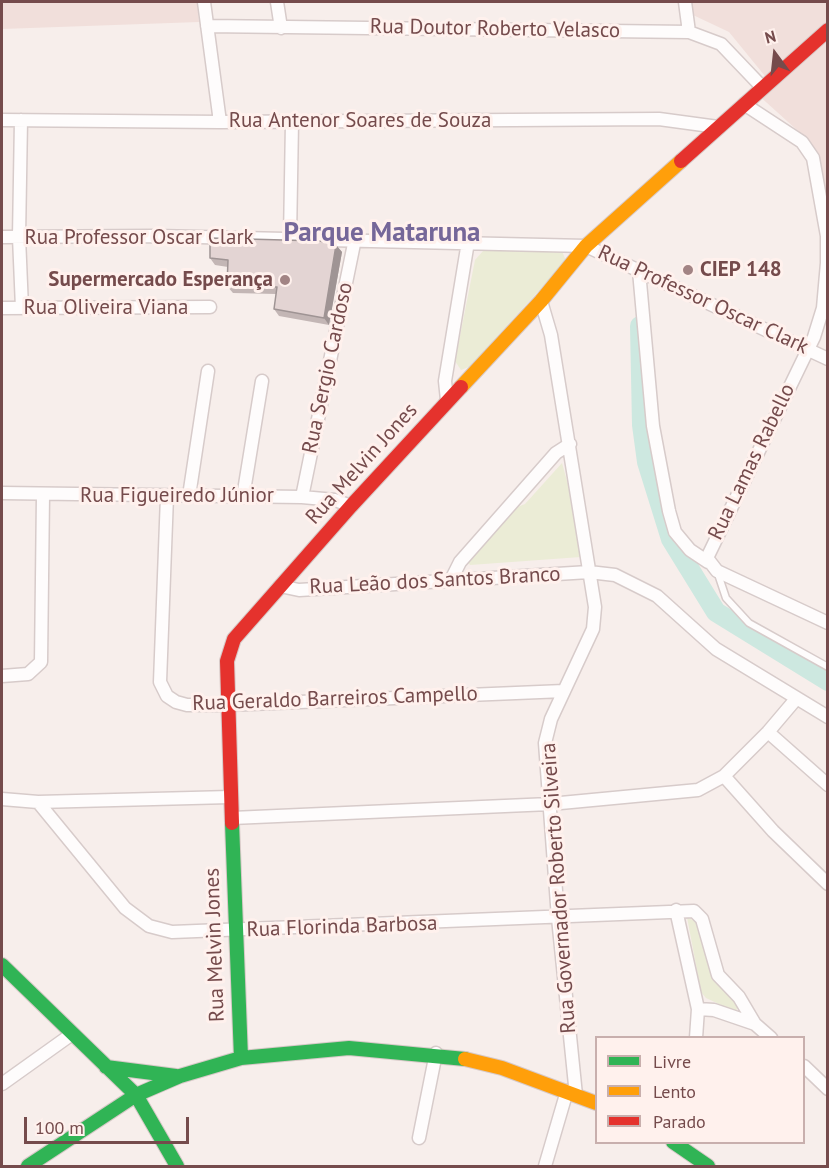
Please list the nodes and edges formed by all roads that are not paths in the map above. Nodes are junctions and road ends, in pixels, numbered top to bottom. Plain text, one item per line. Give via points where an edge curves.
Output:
1 (204, 2) edge
2 (277, 2) edge
3 (685, 2) edge
4 (207, 26) junction
5 (281, 28) junction
6 (828, 30) edge
7 (689, 32) junction
8 (762, 87) junction
9 (744, 104) junction
10 (2, 120) edge
11 (21, 120) junction
12 (220, 122) junction
13 (292, 122) junction
14 (718, 127) junction
15 (2, 237) edge
16 (19, 237) junction
17 (290, 238) junction
18 (355, 239) junction
19 (468, 242) junction
20 (586, 246) junction
21 (639, 271) junction
22 (827, 274) edge
23 (541, 301) junction
24 (210, 307) dead end
25 (2, 308) edge
26 (22, 308) junction
27 (807, 349) junction
28 (828, 359) edge
29 (208, 372) dead end
30 (261, 381) dead end
31 (447, 400) junction
32 (570, 444) junction
33 (2, 493) edge
34 (43, 495) junction
35 (167, 496) junction
36 (189, 496) junction
37 (243, 497) junction
38 (302, 497) junction
39 (351, 506) junction
40 (712, 567) junction
41 (589, 572) junction
42 (451, 580) junction
43 (280, 586) junction
44 (828, 623) edge
45 (828, 668) edge
46 (2, 676) edge
47 (564, 691) junction
48 (796, 699) junction
49 (227, 705) junction
50 (828, 717) edge
51 (768, 732) junction
52 (724, 776) junction
53 (828, 784) edge
54 (230, 797) junction
55 (2, 800) edge
56 (38, 802) junction
57 (550, 804) junction
58 (232, 818) junction
59 (828, 884) edge
60 (676, 910) junction
61 (558, 918) junction
62 (235, 931) junction
63 (2, 965) edge
64 (698, 1009) junction
65 (755, 1024) junction
66 (72, 1034) junction
67 (696, 1036) edge
68 (769, 1036) edge
69 (436, 1053) junction
70 (241, 1058) junction
71 (105, 1066) junction
72 (805, 1067) edge
73 (180, 1076) junction
74 (2, 1084) edge
75 (828, 1089) edge
76 (571, 1093) junction
77 (136, 1095) junction
78 (595, 1102) edge
79 (419, 1138) dead end
80 (690, 1148) edge
81 (28, 1167) edge
82 (177, 1167) edge
83 (545, 1167) edge
84 (708, 1167) edge

1 - 4 street
2 - 5 street
3 - 7 street
4 - 5 street, Rua Doutor Roberto Velasco
4 - 12 street
5 - 7 street, Rua Doutor Roberto Velasco
6 - 8 street, Rua Melvin Jones
7 - 8 street, Rua Doutor Roberto Velasco via 721,44
8 - 9 street, Rua Melvin Jones
9 - 14 street, Rua Melvin Jones
9 - 22 street, Rua Lamas Rabello via 802,142 813,158 827,236
10 - 11 street, Rua Antenor Soares de Souza
11 - 12 street, Rua Antenor Soares de Souza
11 - 16 street
12 - 13 street, Rua Antenor Soares de Souza
13 - 14 street, Rua Antenor Soares de Souza via 659,119
13 - 17 street
14 - 20 street, Rua Melvin Jones
15 - 16 street, Rua Professor Oscar Clark
16 - 17 street, Rua Professor Oscar Clark
16 - 26 street
17 - 18 street, Rua Professor Oscar Clark
18 - 19 street, Rua Professor Oscar Clark
18 - 38 street, Rua Sergio Cardoso
19 - 20 street, Rua Professor Oscar Clark
19 - 31 street via 445,381
20 - 21 street, Rua Professor Oscar Clark
20 - 23 street, Rua Melvin Jones
21 - 27 street, Rua Professor Oscar Clark
21 - 40 street via 653,426 669,511 675,532
22 - 27 street, Rua Lamas Rabello via 819,324
23 - 31 street, Rua Melvin Jones
23 - 32 street, Rua Governador Roberto Silveira via 552,334
24 - 26 street, Rua Oliveira Viana
25 - 26 street, Rua Oliveira Viana
27 - 28 street, Rua Professor Oscar Clark
27 - 40 street, Rua Lamas Rabello via 708,554
29 - 36 street
30 - 37 street
31 - 39 street, Rua Melvin Jones
32 - 41 street, Rua Governador Roberto Silveira
32 - 42 street via 556,453 460,562
33 - 34 street, Rua Figueiredo Júnior
34 - 35 street, Rua Figueiredo Júnior
34 - 46 street via 40,662 28,674
35 - 36 street, Rua Figueiredo Júnior
35 - 49 street, Rua Geraldo Barreiros Campello via 160,682 176,702
36 - 37 street, Rua Figueiredo Júnior
37 - 38 street, Rua Figueiredo Júnior
38 - 39 street, Rua Figueiredo Júnior
39 - 43 street, Rua Melvin Jones
40 - 44 street
40 - 45 lane via 726,598 749,623
41 - 42 street, Rua Leão dos Santos Branco
41 - 47 street, Rua Governador Roberto Silveira via 595,607 593,629
41 - 48 street, Rua Leão dos Santos Branco via 615,575 657,596 716,648
42 - 43 street, Rua Leão dos Santos Branco via 299,590
43 - 49 street, Rua Melvin Jones via 239,632 229,650
47 - 49 street, Rua Geraldo Barreiros Campello
47 - 57 street, Rua Governador Roberto Silveira via 545,743
48 - 50 street, Rua Leão dos Santos Branco
48 - 51 street
49 - 54 street, Rua Melvin Jones
51 - 52 street
51 - 53 street
52 - 57 street via 698,790
52 - 59 street
54 - 56 street
54 - 58 street, Rua Melvin Jones
55 - 56 street
56 - 62 street, Rua Florinda Barbosa via 125,908 149,926 172,932
57 - 58 street
57 - 61 street, Rua Governador Roberto Silveira
58 - 62 street, Rua Melvin Jones
60 - 61 street, Rua Florinda Barbosa
60 - 64 street
60 - 65 street via 694,911 702,919 715,969
61 - 62 street, Rua Florinda Barbosa
61 - 76 street, Rua Governador Roberto Silveira
62 - 70 street, Rua Melvin Jones
63 - 66 street
64 - 65 street via 714,1010
64 - 67 street
65 - 68 street
66 - 71 street
66 - 74 street
69 - 70 street via 349,1048
69 - 76 street via 502,1068
69 - 79 street
70 - 73 street
71 - 73 street
71 - 77 street
72 - 75 street
73 - 77 street
76 - 78 street
76 - 83 street
77 - 81 street
77 - 82 street
80 - 84 street

